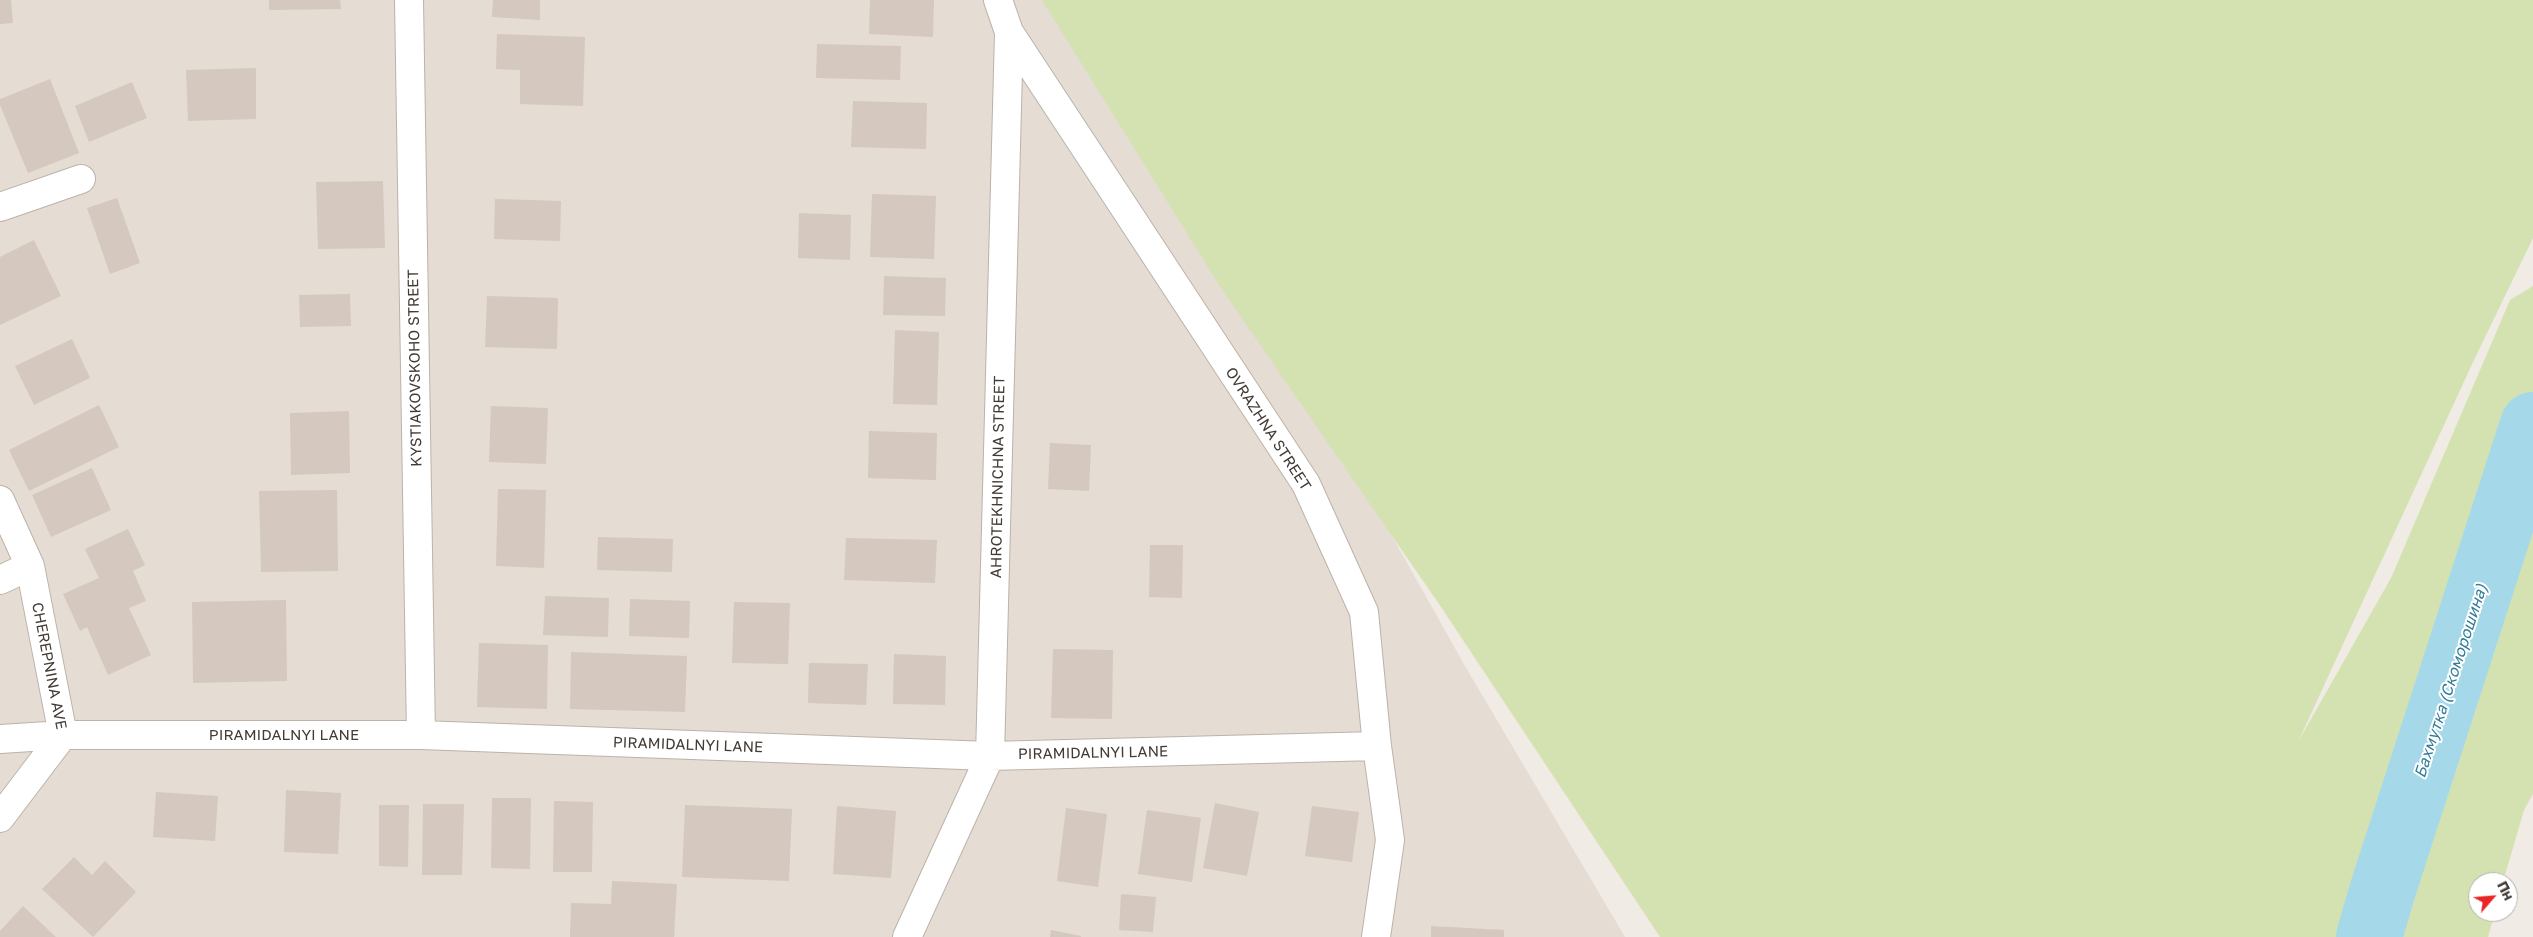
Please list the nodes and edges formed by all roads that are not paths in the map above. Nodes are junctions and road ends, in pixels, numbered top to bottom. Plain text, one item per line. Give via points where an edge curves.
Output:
1 (409, 0) edge
2 (998, 0) edge
3 (1009, 32) junction
4 (81, 179) dead end
5 (0, 207) edge
6 (0, 500) edge
7 (30, 566) junction
8 (0, 580) edge
9 (64, 735) junction
10 (422, 735) junction
11 (0, 739) edge
12 (1377, 746) junction
13 (990, 756) junction
14 (0, 818) edge
15 (906, 937) edge
16 (1376, 937) edge

1 - 10 street, KYSTIAKOVSKOHO STREET
2 - 3 street, AHROTEKHNICHNA STREET
3 - 12 street, OVRAZHNA STREET via 1306,484 1364,612
3 - 13 street, AHROTEKHNICHNA STREET
4 - 5 street
6 - 7 street, CHEREPNINA AVE
7 - 8 street
7 - 9 street, CHEREPNINA AVE
9 - 10 street, PIRAMIDALNYI LANE
9 - 11 street, PIRAMIDALNYI LANE
9 - 14 street, CHEREPNINA AVE
10 - 13 street, PIRAMIDALNYI LANE
12 - 13 street, PIRAMIDALNYI LANE
12 - 16 street, OVRAZHNA STREET via 1390,840
13 - 15 street, AHROTEKHNICHNA STREET

